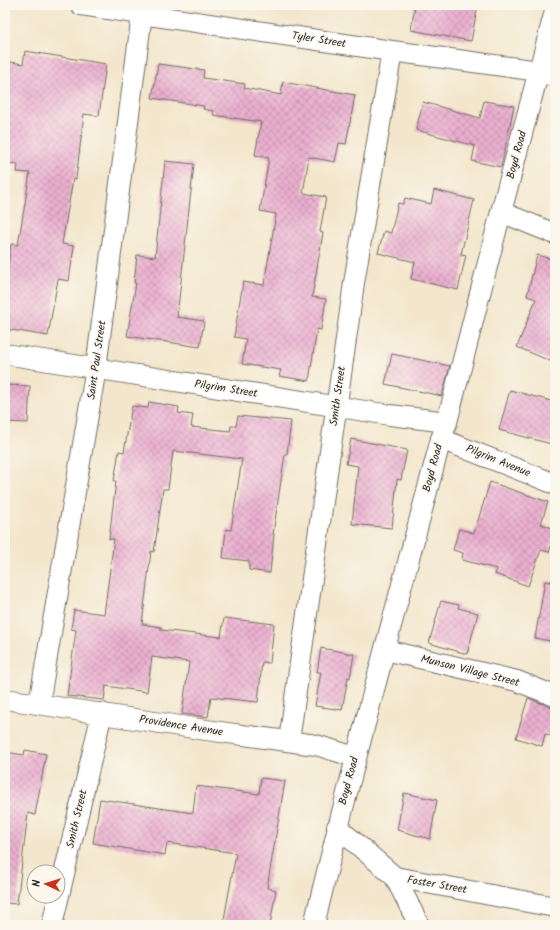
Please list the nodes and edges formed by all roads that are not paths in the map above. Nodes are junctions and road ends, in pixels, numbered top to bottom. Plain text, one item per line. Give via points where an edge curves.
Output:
1 (82, 5) edge
2 (555, 12) edge
3 (142, 14) junction
4 (392, 51) junction
5 (547, 74) edge
6 (501, 212) junction
7 (555, 234) edge
8 (5, 354) edge
9 (96, 368) junction
10 (336, 407) junction
11 (444, 431) junction
12 (555, 484) edge
13 (385, 650) junction
14 (555, 696) edge
15 (5, 699) edge
16 (39, 704) junction
17 (102, 713) junction
18 (289, 741) junction
19 (355, 758) junction
20 (337, 827) junction
21 (395, 877) junction
22 (555, 907) edge
23 (52, 925) edge
24 (314, 925) edge
25 (419, 925) edge

1 - 3 street, Tyler Street
2 - 5 street, Boyd Road
3 - 4 street, Tyler Street
3 - 9 street, Saint Paul Street
4 - 5 street, Tyler Street
4 - 10 street, Smith Street
5 - 6 street, Boyd Road
6 - 7 street
6 - 11 street, Boyd Road
8 - 9 street, Pilgrim Street
9 - 10 street, Pilgrim Street
9 - 16 street, Saint Paul Street
10 - 11 street, Pilgrim Street
10 - 18 street, Smith Street
11 - 12 street, Pilgrim Avenue
11 - 13 street, Boyd Road
13 - 14 street, Munson Village Street via 517,681
13 - 19 street, Boyd Road
15 - 16 street, Providence Avenue
16 - 17 street, Providence Avenue
17 - 18 street, Providence Avenue
17 - 23 street, Smith Street
18 - 19 street, Providence Avenue via 316,745
19 - 20 street, Boyd Road
20 - 21 street, Foster Street
20 - 24 street, Boyd Road
21 - 22 street, Foster Street
21 - 25 street

